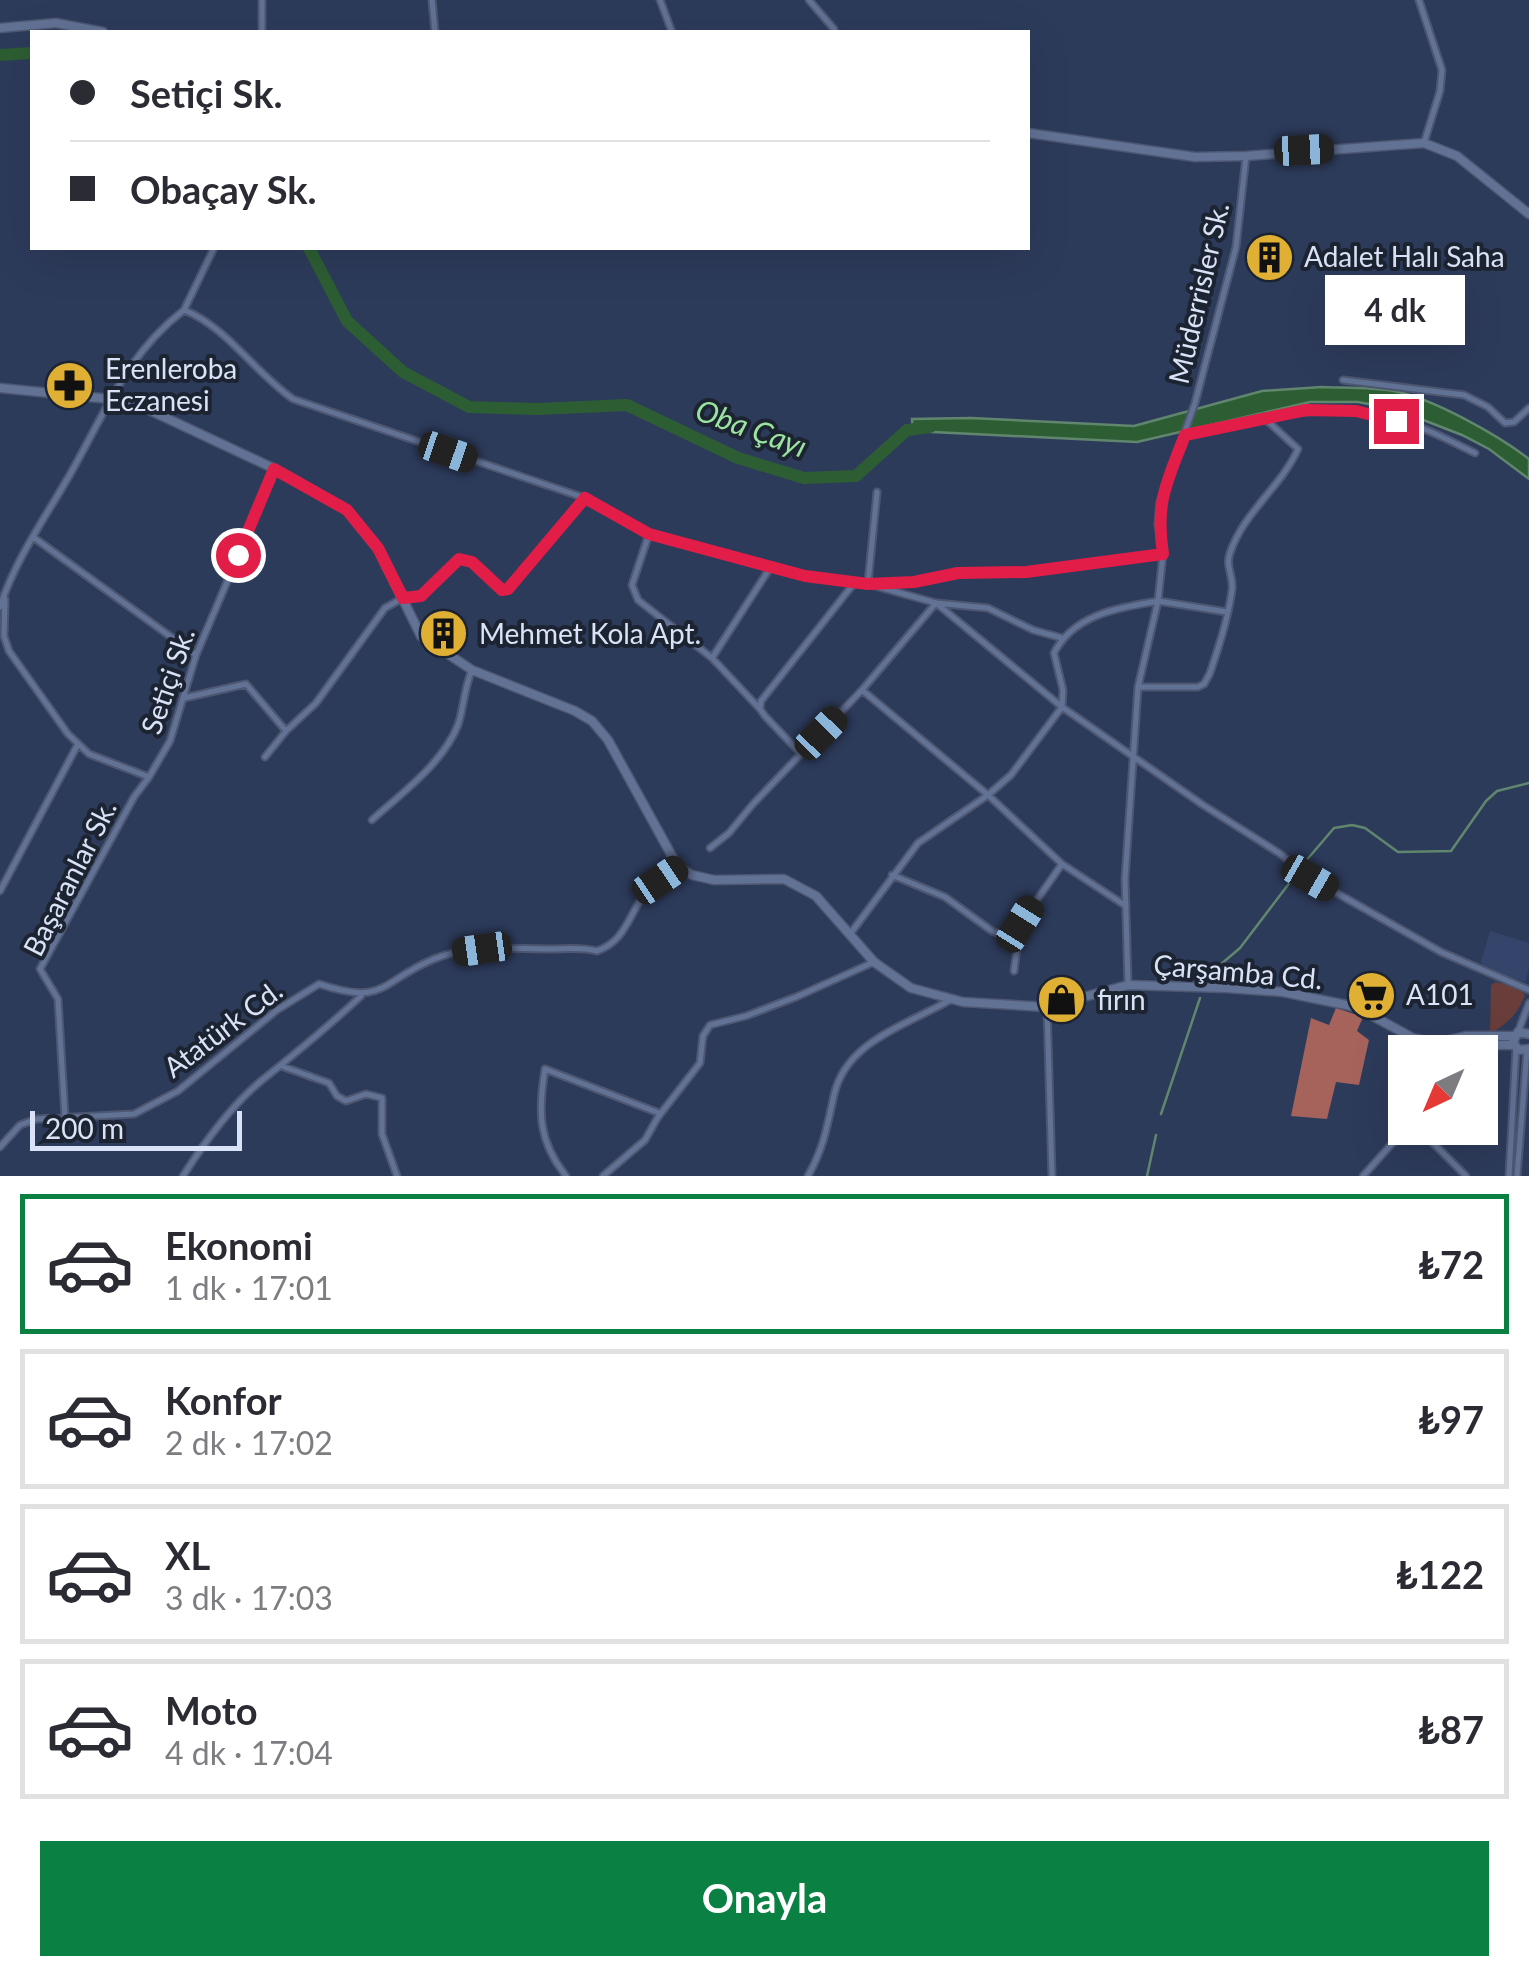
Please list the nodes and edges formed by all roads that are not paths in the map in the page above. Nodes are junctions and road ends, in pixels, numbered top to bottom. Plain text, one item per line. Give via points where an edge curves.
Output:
1 (262, 0) edge
2 (432, 0) edge
3 (660, 0) edge
4 (808, 0) edge
5 (1419, 0) edge
6 (0, 28) edge
7 (834, 29) dead end
8 (93, 30) edge
9 (262, 30) edge
10 (435, 30) edge
11 (671, 30) edge
12 (1030, 133) edge
13 (1424, 142) junction
14 (1246, 156) junction
15 (1528, 211) edge
16 (213, 250) edge
17 (184, 310) junction
18 (1344, 380) dead end
19 (0, 388) edge
20 (109, 398) junction
21 (1529, 408) edge
22 (1263, 417) junction
23 (1185, 435) junction
24 (1475, 453) dead end
25 (274, 469) junction
26 (877, 492) dead end
27 (585, 498) junction
28 (649, 534) junction
29 (33, 537) junction
30 (1163, 554) junction
31 (771, 568) junction
32 (0, 578) edge
33 (856, 582) junction
34 (868, 584) junction
35 (6, 590) junction
36 (403, 598) junction
37 (1158, 601) junction
38 (936, 602) junction
39 (0, 606) edge
40 (1227, 612) junction
41 (2, 636) edge
42 (1062, 638) junction
43 (196, 654) junction
44 (712, 658) junction
45 (472, 670) junction
46 (1138, 687) junction
47 (862, 690) junction
48 (184, 698) junction
49 (1062, 707) junction
50 (760, 709) junction
51 (286, 731) junction
52 (78, 744) junction
53 (801, 754) junction
54 (265, 757) dead end
55 (1133, 757) junction
56 (149, 777) junction
57 (988, 796) junction
58 (372, 820) dead end
59 (710, 848) dead end
60 (1062, 864) junction
61 (678, 867) junction
62 (892, 875) junction
63 (0, 891) edge
64 (1126, 906) junction
65 (850, 934) junction
66 (1017, 942) junction
67 (874, 962) junction
68 (1014, 972) dead end
69 (1128, 985) junction
70 (1529, 990) edge
71 (361, 996) junction
72 (952, 999) junction
73 (1529, 1003) edge
74 (1047, 1007) junction
75 (1529, 1034) edge
76 (1407, 1035) edge
77 (1498, 1039) edge
78 (1515, 1040) junction
79 (1528, 1049) edge
80 (283, 1067) junction
81 (661, 1114) junction
82 (1520, 1114) junction
83 (65, 1116) junction
84 (1529, 1116) edge
85 (1391, 1145) edge
86 (1435, 1145) edge
87 (0, 1147) edge
88 (183, 1176) edge
89 (396, 1176) edge
90 (566, 1176) edge
91 (603, 1176) edge
92 (808, 1176) edge
93 (1052, 1176) edge
94 (1363, 1176) edge
95 (1466, 1176) edge
96 (1509, 1176) edge
97 (1517, 1176) edge

1 - 9 street
2 - 10 street
3 - 11 street
4 - 7 street
5 - 13 street via 1442,70
6 - 8 street via 56,23
12 - 14 street via 1196,157
13 - 14 street
13 - 15 street via 1457,156
14 - 23 street, Müderrisler Sk. via 1236,247
16 - 17 street
17 - 20 street via 134,360
17 - 27 street via 218,331 294,399
18 - 21 street via 1464,395 1506,422
19 - 20 street
20 - 25 street via 130,400
20 - 29 street
22 - 23 street
22 - 24 street via 1356,411 1416,425
22 - 40 street via 1298,449 1230,552
23 - 30 street, Müderrisler Sk. via 1160,502
25 - 36 street via 347,510 378,548
25 - 43 street, Setiçi Sk.
26 - 34 street
27 - 28 street
27 - 36 street via 508,589 459,559 421,596
28 - 31 street
28 - 44 street via 632,585 638,600
29 - 35 street
29 - 43 street
30 - 34 street
30 - 37 street, Müderrisler Sk.
31 - 33 street
31 - 44 street
32 - 35 street
33 - 34 street
33 - 50 street
34 - 38 street
35 - 39 street
35 - 41 street
36 - 45 street via 422,636
36 - 51 street via 385,608 316,703
37 - 40 street
37 - 42 street via 1104,610
37 - 46 street, Müderrisler Sk.
38 - 42 street via 988,608
38 - 47 street
38 - 49 street
40 - 46 street via 1204,684
41 - 52 street via 28,682
42 - 49 street via 1054,653
43 - 48 street, Setiçi Sk.
44 - 50 street
45 - 58 street via 448,744
45 - 61 street via 592,721
46 - 55 street, Müderrisler Sk.
47 - 53 street
47 - 57 street
48 - 51 street via 246,684
48 - 56 street, Setiçi Sk.
49 - 55 street
49 - 57 street
50 - 53 street
51 - 54 street
52 - 56 street
52 - 63 street
53 - 59 street
55 - 64 street, Müderrisler Sk.
55 - 70 street via 1310,878 1440,952
56 - 83 street, Başaranlar Sk. via 40,970 58,999
57 - 60 street
57 - 62 street via 918,843
60 - 64 street
60 - 66 street via 1020,924
61 - 65 street, Çarşamba Cd. via 714,880 784,879 816,896
61 - 71 street via 644,895 610,946 462,952
62 - 65 street
62 - 66 street via 945,896
64 - 69 street, Müderrisler Sk.
65 - 67 street, Çarşamba Cd.
66 - 68 street
67 - 72 street, Çarşamba Cd. via 912,988
67 - 81 street via 796,998 710,1026 702,1036 700,1063
69 - 74 street, Çarşamba Cd.
69 - 76 street, Çarşamba Cd. via 1283,992 1356,1008
71 - 80 street
71 - 83 street, Atatürk Cd. via 320,984 277,1010 178,1091 134,1114
72 - 74 street, Çarşamba Cd.
72 - 92 street via 860,1050 834,1093 826,1140
73 - 78 street
74 - 93 street
75 - 78 street
77 - 78 street, Çarşamba Cd.
78 - 79 street
78 - 96 street
79 - 82 street
80 - 88 street via 226,1118
80 - 89 street via 329,1083 346,1101 366,1094 382,1098 382,1134
81 - 90 street via 546,1069 542,1130
81 - 91 street via 646,1140
82 - 84 street
82 - 97 street
83 - 87 street, Atatürk Cd. via 20,1126
85 - 94 street
86 - 95 street

